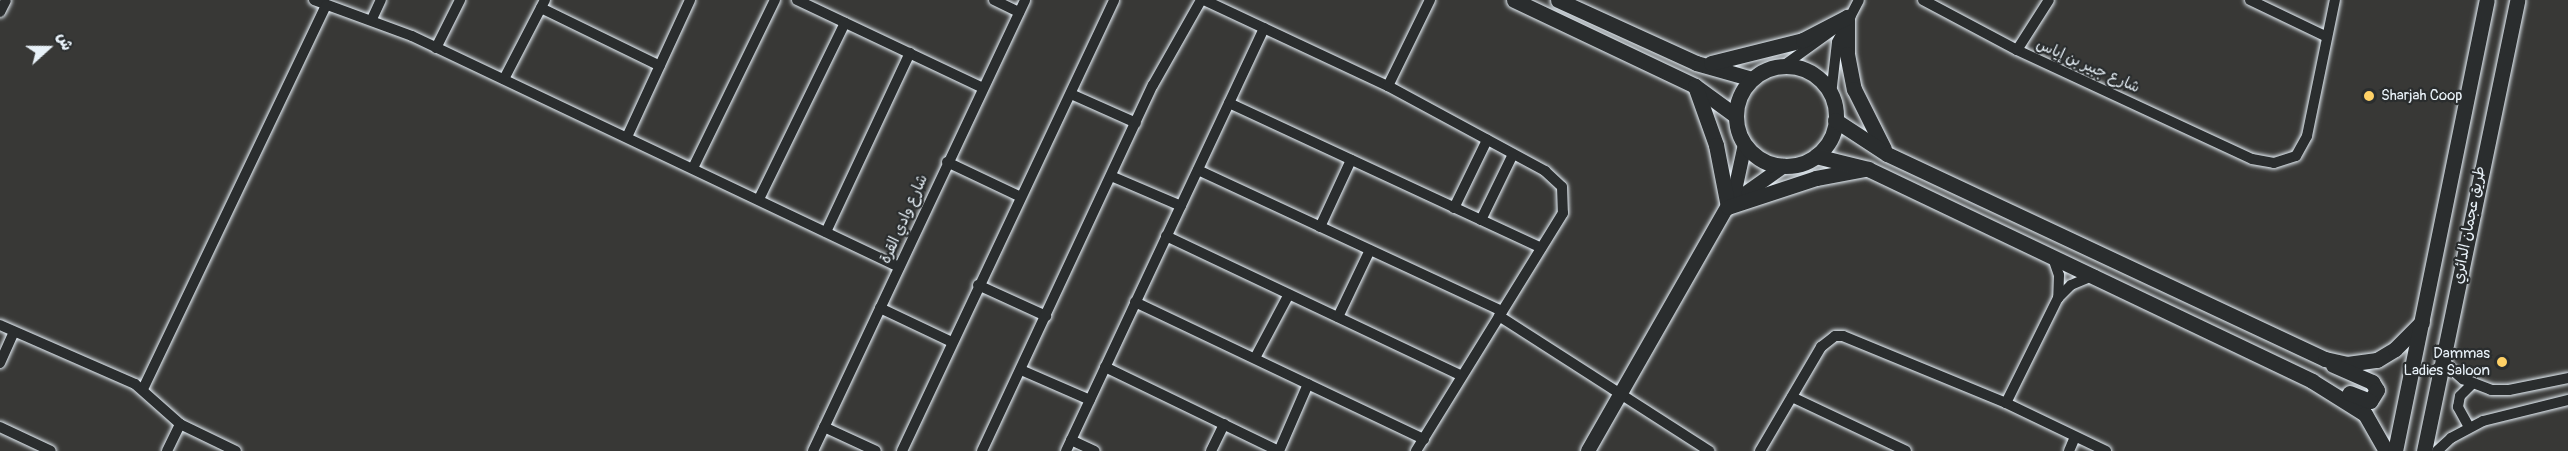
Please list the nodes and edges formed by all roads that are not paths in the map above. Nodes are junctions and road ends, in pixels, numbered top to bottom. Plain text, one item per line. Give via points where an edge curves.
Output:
1 (6, 0) edge
2 (314, 0) edge
3 (381, 0) edge
4 (460, 0) edge
5 (690, 0) edge
6 (775, 0) edge
7 (797, 0) edge
8 (994, 0) edge
9 (1024, 0) edge
10 (1114, 0) edge
11 (1203, 0) edge
12 (1430, 0) edge
13 (1514, 0) edge
14 (1558, 0) edge
15 (1859, 0) edge
16 (1923, 0) edge
17 (2049, 0) edge
18 (2250, 0) edge
19 (2335, 0) edge
20 (2487, 0) edge
21 (2517, 0) edge
22 (811, 3) edge
23 (543, 4) edge
24 (326, 5) junction
25 (0, 12) edge
26 (1019, 12) junction
27 (1847, 18) junction
28 (372, 19) junction
29 (845, 23) junction
30 (1264, 28) junction
31 (2327, 37) junction
32 (436, 48) junction
33 (2017, 50) junction
34 (910, 53) junction
35 (1696, 63) junction
36 (660, 66) junction
37 (1783, 66) junction
38 (504, 79) junction
39 (1752, 79) junction
40 (1388, 86) junction
41 (1695, 86) junction
42 (981, 87) junction
43 (1071, 94) junction
44 (1831, 95) junction
45 (1229, 103) junction
46 (1736, 116) junction
47 (1836, 120) junction
48 (1136, 123) junction
49 (627, 137) junction
50 (1487, 140) junction
51 (1745, 144) junction
52 (1513, 154) junction
53 (1887, 154) junction
54 (1816, 156) junction
55 (1351, 160) junction
56 (947, 162) junction
57 (1785, 166) junction
58 (693, 168) junction
59 (1868, 169) junction
60 (1198, 170) junction
61 (1111, 176) junction
62 (1019, 196) junction
63 (759, 200) junction
64 (1181, 206) junction
65 (1728, 207) junction
66 (1454, 208) junction
67 (1481, 220) junction
68 (1320, 227) junction
69 (826, 232) junction
70 (1167, 236) junction
71 (1541, 248) junction
72 (1370, 250) junction
73 (2052, 254) junction
74 (899, 267) junction
75 (2095, 274) junction
76 (978, 285) junction
77 (1289, 294) junction
78 (2058, 298) junction
79 (1136, 302) junction
80 (880, 308) junction
81 (1500, 314) junction
82 (1046, 316) junction
83 (1338, 317) junction
84 (2422, 322) junction
85 (0, 325) edge
86 (14, 332) junction
87 (952, 342) junction
88 (1255, 358) junction
89 (2325, 359) junction
90 (2442, 361) junction
91 (0, 363) edge
92 (1105, 367) junction
93 (1022, 370) junction
94 (1462, 376) junction
95 (2568, 378) edge
96 (2312, 381) junction
97 (1308, 384) junction
98 (2472, 384) junction
99 (143, 388) junction
100 (1623, 394) junction
101 (1792, 397) junction
102 (1090, 400) junction
103 (2568, 400) edge
104 (2006, 403) junction
105 (180, 424) junction
106 (1224, 424) junction
107 (0, 427) edge
108 (824, 427) junction
109 (2469, 427) junction
110 (2075, 437) junction
111 (1424, 439) junction
112 (1071, 440) junction
113 (51, 451) edge
114 (167, 451) edge
115 (236, 451) edge
116 (813, 451) edge
117 (876, 451) edge
118 (902, 451) edge
119 (982, 451) edge
120 (1066, 451) edge
121 (1095, 451) edge
122 (1211, 451) edge
123 (1279, 451) edge
124 (1416, 451) edge
125 (1588, 451) edge
126 (1709, 451) edge
127 (1760, 451) edge
128 (1906, 451) edge
129 (2069, 451) edge
130 (2106, 451) edge
131 (2386, 451) edge
132 (2395, 451) edge
133 (2424, 451) edge
134 (2437, 451) edge

1 - 25 street
2 - 24 street
3 - 28 street
4 - 32 street
5 - 36 street
6 - 58 street
7 - 22 street
8 - 26 street
9 - 26 street, شارع وادي القرة
10 - 43 street
11 - 30 street
11 - 48 street via 1160,71
12 - 40 street
13 - 41 main road
14 - 35 main road
15 - 27 street
16 - 33 street, شارع جبير بن إياس
17 - 33 street
18 - 31 street
19 - 31 street, شارع جبير بن إياس
20 - 84 main road, طريق عجمان الدائري
21 - 90 main road, طريق عجمان الدائري
22 - 29 street
23 - 36 street
23 - 38 street
24 - 28 street
24 - 99 street
26 - 42 street, شارع وادي القرة
27 - 35 main road via 1787,45 1733,60
27 - 37 street
27 - 44 street via 1833,54
27 - 53 main road via 1846,54 1854,90 1867,123
28 - 32 street
29 - 34 street
29 - 63 street
30 - 40 street
30 - 45 street
31 - 33 street, شارع جبير بن إياس via 2305,143 2290,159 2274,163 2242,154
32 - 38 street
34 - 42 street
34 - 69 street
35 - 39 main road
36 - 49 street
37 - 39 main road
37 - 44 main road via 1812,73
38 - 49 street
39 - 46 main road via 1741,96
40 - 50 street
41 - 46 main road
41 - 65 main road via 1716,145
42 - 56 street, شارع وادي القرة
43 - 48 street
43 - 62 street
44 - 47 main road
45 - 55 street
45 - 60 street
46 - 51 main road
47 - 53 main road
47 - 54 main road via 1830,140
48 - 61 street
49 - 58 street
50 - 52 street
50 - 66 street
51 - 57 main road via 1762,160
51 - 65 street via 1738,183
52 - 67 street
52 - 71 street via 1551,176 1565,195 1563,213
53 - 89 main road
54 - 57 main road
54 - 59 main road
55 - 66 street
55 - 68 street
56 - 62 street
56 - 74 street, شارع وادي القرة
57 - 65 street
58 - 63 street
59 - 65 main road via 1816,178
59 - 73 main road
60 - 64 street
60 - 68 street
61 - 64 street
61 - 82 street
62 - 76 street
63 - 69 street
64 - 70 street
65 - 100 street
66 - 67 street
67 - 71 street
68 - 72 street
69 - 74 street
70 - 77 street
70 - 79 street
71 - 81 street
72 - 81 street
72 - 83 street
73 - 75 main road
73 - 78 street via 2059,275
74 - 80 street, شارع وادي القرة
75 - 78 street via 2070,285
75 - 96 main road
76 - 82 street
76 - 87 street
77 - 83 street
77 - 88 street
78 - 104 street
79 - 88 street
79 - 92 street
80 - 87 street
80 - 108 street, شارع وادي القرة
81 - 94 street
81 - 100 street
82 - 93 street
83 - 94 street
84 - 89 main road via 2378,360 2347,364
84 - 132 main road, طريق عجمان الدائري
85 - 86 street
86 - 91 street
86 - 99 street
87 - 118 street
88 - 97 street
89 - 96 main road via 2344,372 2372,382 2378,390 2375,397 2366,401
90 - 98 street
90 - 133 main road, طريق عجمان الدائري
92 - 102 street
92 - 106 street
93 - 102 street
93 - 119 street
94 - 111 street
95 - 98 street via 2509,390
96 - 131 main road via 2365,414
97 - 111 street
97 - 123 street
98 - 109 street via 2460,396 2458,408
99 - 105 street
100 - 125 street
100 - 126 street
101 - 104 street via 1821,347 1835,336 1843,336
101 - 127 street
101 - 128 street
102 - 112 street
103 - 109 street
104 - 110 street
105 - 114 street
105 - 115 street
106 - 122 street
106 - 123 street
107 - 113 street
108 - 116 street, شارع وادي القرة
108 - 117 street
109 - 134 street
110 - 129 street
110 - 130 street
111 - 124 street
112 - 120 street
112 - 121 street

